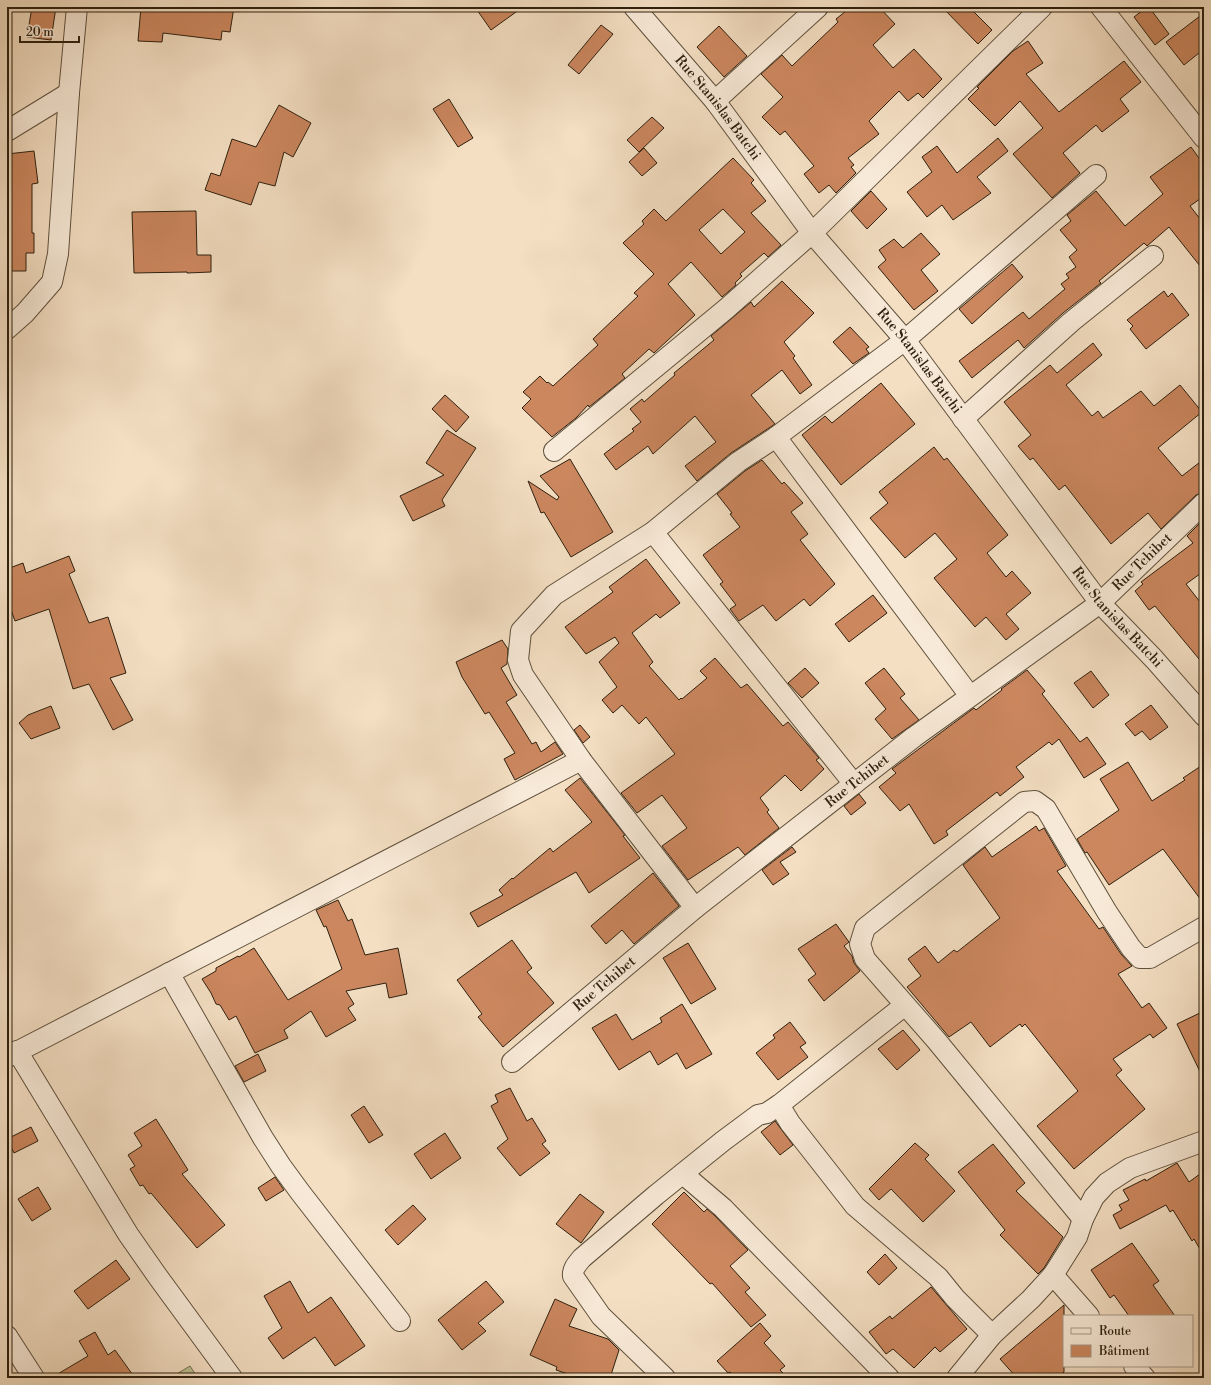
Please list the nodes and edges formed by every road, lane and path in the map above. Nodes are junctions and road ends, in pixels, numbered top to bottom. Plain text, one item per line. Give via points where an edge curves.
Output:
1 (77, 7) edge
2 (634, 7) edge
3 (818, 7) edge
4 (1042, 7) edge
5 (1101, 7) edge
6 (68, 93) junction
7 (715, 101) junction
8 (7, 131) edge
9 (1204, 138) edge
10 (1096, 175) dead end
11 (812, 233) junction
12 (1153, 256) dead end
13 (7, 329) edge
14 (905, 340) junction
15 (963, 419) junction
16 (776, 437) junction
17 (554, 451) dead end
18 (1204, 503) edge
19 (654, 532) junction
20 (1100, 603) junction
21 (970, 696) junction
22 (1204, 716) edge
23 (581, 760) junction
24 (854, 784) junction
25 (695, 908) junction
26 (1204, 927) edge
27 (169, 973) junction
28 (905, 1005) junction
29 (12, 1054) edge
30 (512, 1062) dead end
31 (779, 1105) junction
32 (1204, 1141) edge
33 (682, 1174) junction
34 (1083, 1219) junction
35 (1053, 1275) junction
36 (1088, 1315) edge
37 (400, 1320) dead end
38 (992, 1335) junction
39 (7, 1336) edge
40 (1135, 1367) edge
41 (34, 1378) edge
42 (232, 1378) edge
43 (665, 1378) edge
44 (888, 1378) edge
45 (957, 1378) edge
46 (1145, 1378) edge

1 - 6 street
2 - 7 street, Rue Stanislas Batchi
3 - 7 street
4 - 11 street
5 - 9 street
6 - 8 street
6 - 13 street via 58,254 52,282
7 - 11 street, Rue Stanislas Batchi
10 - 14 street
11 - 14 street, Rue Stanislas Batchi
11 - 17 street
12 - 15 street via 1071,322
14 - 15 street, Rue Stanislas Batchi
14 - 16 street
15 - 20 street, Rue Stanislas Batchi
16 - 19 street via 738,462
16 - 21 street
18 - 20 street, Rue Tchibet
19 - 23 street via 554,595 521,630 518,660 523,675
19 - 24 street
20 - 21 street, Rue Tchibet
20 - 22 street, Rue Stanislas Batchi
21 - 24 street, Rue Tchibet
23 - 25 street
23 - 27 street
24 - 25 street, Rue Tchibet
25 - 30 street, Rue Tchibet
26 - 28 street via 1150,958 1140,958 1107,912 1046,809 1035,801 1024,802 865,928 860,944 865,959
27 - 29 street
27 - 37 street via 281,1166
28 - 31 street
28 - 34 street
29 - 42 street via 128,1234
31 - 33 street via 767,1113 758,1115
31 - 38 street via 790,1123 855,1206 938,1277
32 - 34 street via 1130,1168 1107,1183 1094,1197
33 - 43 street via 582,1258 572,1272 601,1316
33 - 44 street via 723,1208
34 - 35 street via 1077,1237
35 - 36 street
35 - 38 street via 1031,1300
38 - 45 street
39 - 41 street
40 - 46 street

